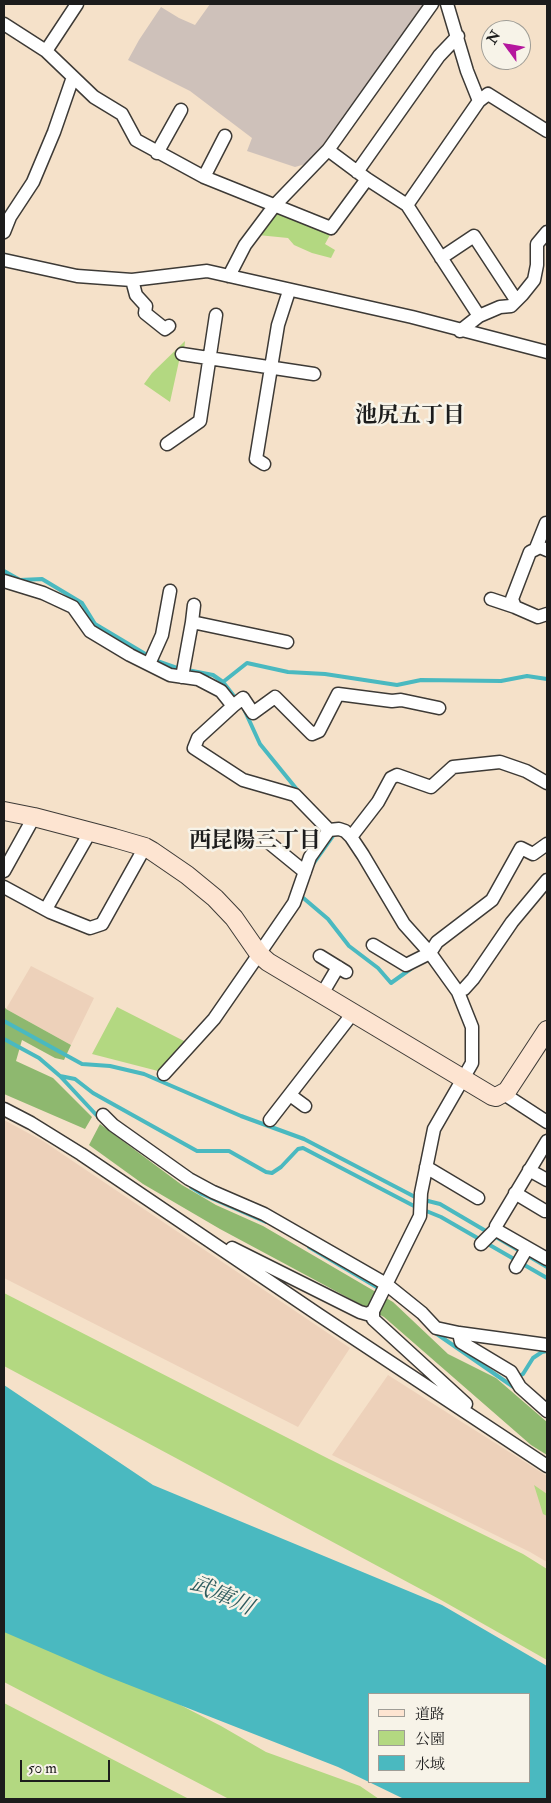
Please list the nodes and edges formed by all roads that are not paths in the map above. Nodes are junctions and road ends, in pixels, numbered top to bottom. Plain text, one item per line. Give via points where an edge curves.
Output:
1 (77, 4) edge
2 (432, 4) edge
3 (448, 4) edge
4 (4, 24) edge
5 (458, 36) junction
6 (46, 51) junction
7 (73, 77) junction
8 (479, 101) junction
9 (181, 110) dead end
10 (547, 132) edge
11 (225, 136) dead end
12 (328, 150) junction
13 (157, 153) junction
14 (362, 176) junction
15 (204, 177) junction
16 (407, 205) junction
17 (275, 206) junction
18 (4, 232) edge
19 (547, 232) edge
20 (441, 258) junction
21 (4, 260) edge
22 (229, 276) junction
23 (132, 280) junction
24 (289, 291) junction
25 (516, 300) junction
26 (216, 315) dead end
27 (479, 316) junction
28 (169, 326) dead end
29 (460, 331) junction
30 (547, 352) edge
31 (182, 354) dead end
32 (209, 358) junction
33 (271, 367) junction
34 (314, 374) dead end
35 (170, 438) dead end
36 (264, 464) dead end
37 (546, 523) edge
38 (542, 549) edge
39 (4, 581) edge
40 (170, 591) dead end
41 (491, 599) dead end
42 (194, 605) dead end
43 (515, 608) junction
44 (547, 614) edge
45 (192, 622) junction
46 (287, 642) dead end
47 (151, 660) junction
48 (182, 677) junction
49 (233, 706) junction
50 (439, 708) dead end
51 (547, 783) edge
52 (4, 811) edge
53 (34, 817) junction
54 (329, 830) junction
55 (90, 832) junction
56 (351, 837) junction
57 (267, 841) dead end
58 (547, 844) edge
59 (145, 847) junction
60 (4, 871) edge
61 (305, 872) junction
62 (547, 880) edge
63 (4, 887) edge
64 (46, 909) junction
65 (373, 945) dead end
66 (430, 953) junction
67 (259, 954) junction
68 (320, 956) dead end
69 (458, 992) junction
70 (322, 994) junction
71 (352, 1013) junction
72 (546, 1035) edge
73 (164, 1074) dead end
74 (462, 1080) junction
75 (504, 1094) junction
76 (290, 1095) junction
77 (305, 1106) dead end
78 (4, 1109) edge
79 (103, 1115) dead end
80 (270, 1120) dead end
81 (547, 1122) edge
82 (547, 1141) edge
83 (426, 1167) junction
84 (529, 1170) junction
85 (547, 1180) edge
86 (515, 1193) junction
87 (478, 1198) dead end
88 (544, 1211) dead end
89 (497, 1228) junction
90 (211, 1241) junction
91 (481, 1244) dead end
92 (526, 1249) junction
93 (547, 1259) edge
94 (516, 1267) dead end
95 (386, 1285) junction
96 (376, 1306) junction
97 (460, 1337) junction
98 (547, 1345) edge
99 (547, 1411) edge
100 (484, 1424) junction
101 (547, 1466) edge

1 - 6 street
2 - 12 street
3 - 5 street
4 - 6 street
5 - 8 street
5 - 14 street via 440,56
6 - 7 street
7 - 13 street via 94,97 122,114 136,140
7 - 18 street via 33,182
8 - 10 street via 488,94
8 - 16 street
9 - 13 street
11 - 15 street
12 - 14 street
12 - 17 street
13 - 15 street
14 - 16 street
14 - 17 street via 330,228
15 - 17 street
16 - 20 street
17 - 22 street via 245,245
19 - 25 street via 537,244 534,280
20 - 25 street via 474,236
20 - 27 street
21 - 23 street via 76,276
22 - 23 street via 207,271
22 - 24 street
23 - 28 street via 136,295 146,306 142,317 165,330
24 - 29 street via 412,317
24 - 33 street via 278,325
25 - 27 street via 511,306
26 - 32 street
27 - 29 street
29 - 30 street
31 - 32 street
32 - 33 street
32 - 35 street via 200,421
33 - 34 street
33 - 36 street via 256,459
37 - 38 street
38 - 43 street via 521,555 512,599
39 - 47 street via 73,607 90,631
40 - 47 street via 162,635
41 - 43 street
42 - 45 street
43 - 44 street via 538,617
45 - 46 street via 254,628
45 - 48 street
47 - 48 street via 170,675
48 - 49 street via 198,679 221,691
49 - 50 street via 243,698 253,714 275,697 312,734 319,731 338,694 401,700
49 - 54 street via 198,738 194,748 243,780 295,795
51 - 56 street via 500,762 453,768 431,787 397,775 391,778 378,802
52 - 53 street
53 - 55 street
53 - 60 street
54 - 56 street via 340,829
54 - 61 street via 310,857
55 - 59 street
55 - 64 street
56 - 66 street via 404,924
57 - 61 street
58 - 66 street via 533,854 522,848 492,900 437,942
59 - 64 street via 102,924 90,928
59 - 67 street via 215,898 234,918
61 - 67 street via 294,903
62 - 69 street via 512,922 473,979
63 - 64 street
65 - 66 street via 406,965
66 - 69 street
67 - 70 street
67 - 73 street via 214,1019
68 - 70 street via 342,970
69 - 74 street via 472,1026 472,1063
70 - 71 street
71 - 74 street
71 - 76 street
72 - 75 street
74 - 75 street via 492,1096
74 - 83 street via 434,1129
75 - 81 street
76 - 77 street
76 - 80 street
78 - 90 street via 81,1154
79 - 95 street via 189,1179 264,1214
82 - 84 street
83 - 87 street
83 - 95 street via 420,1216
84 - 85 street
84 - 86 street
86 - 88 street
86 - 89 street
89 - 91 street
89 - 92 street
90 - 96 street via 231,1247 360,1312 367,1314
90 - 100 street
92 - 93 street
92 - 94 street
95 - 96 street
95 - 97 street via 436,1328
96 - 100 street via 373,1319 475,1412
97 - 98 street
97 - 99 street via 513,1377
100 - 101 street

